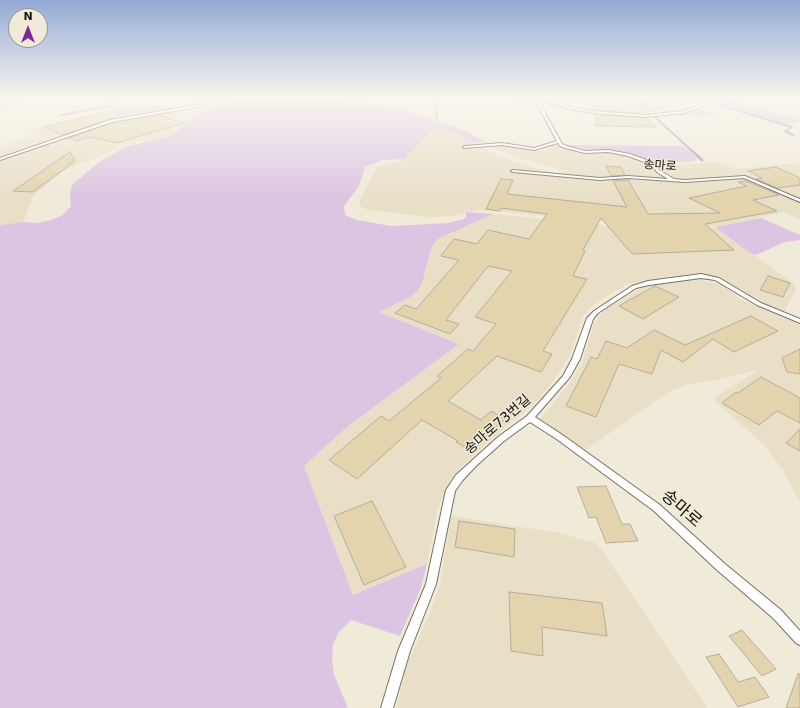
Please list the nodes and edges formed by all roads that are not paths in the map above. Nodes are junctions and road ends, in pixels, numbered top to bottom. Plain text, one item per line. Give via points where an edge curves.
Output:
1 (82, 131) edge
2 (553, 131) edge
3 (559, 142) junction
4 (465, 147) dead end
5 (0, 159) edge
6 (513, 171) dead end
7 (675, 181) junction
8 (800, 201) edge
9 (800, 321) edge
10 (530, 418) junction
11 (800, 639) edge
12 (386, 708) edge

1 - 5 lane
2 - 3 lane
3 - 4 lane via 534,149 502,144
3 - 7 lane via 566,147 585,152 608,150 641,159
6 - 7 lane, 송마로 via 609,180 628,178
7 - 8 lane, 송마로 via 745,177
9 - 10 lane, 송마로73번길 via 759,304 717,279 701,276 634,287 590,318 576,359 566,376
10 - 11 lane, 송마로 via 657,508 776,614
10 - 12 lane, 송마로73번길 via 500,439 459,478 451,490 431,584 404,651

